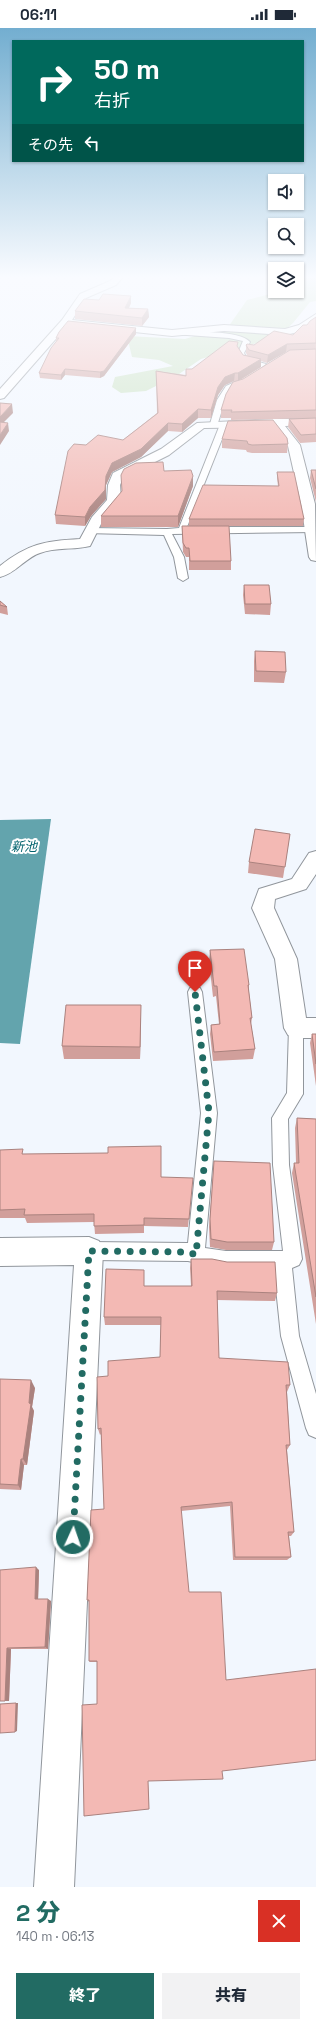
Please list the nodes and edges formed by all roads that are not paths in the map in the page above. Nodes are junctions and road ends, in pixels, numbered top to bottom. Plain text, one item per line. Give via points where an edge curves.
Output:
1 (31, 362) edge
2 (253, 362) edge
3 (270, 366) edge
4 (228, 387) junction
5 (0, 396) edge
6 (275, 422) junction
7 (316, 422) edge
8 (219, 424) junction
9 (182, 530) junction
10 (312, 530) junction
11 (89, 531) junction
12 (167, 532) junction
13 (316, 557) edge
14 (0, 573) edge
15 (183, 578) dead end
16 (316, 858) edge
17 (195, 992) dead end
18 (306, 1028) edge
19 (89, 1251) junction
20 (0, 1252) edge
21 (196, 1255) junction
22 (282, 1260) junction
23 (316, 1428) edge
24 (54, 1887) edge

1 - 5 street
2 - 4 lane via 263,364
3 - 4 lane via 240,385
4 - 8 lane via 221,400
6 - 7 street
6 - 8 street
6 - 10 street via 294,445
8 - 9 lane
8 - 11 street via 201,425 165,452 117,476 114,500
9 - 10 lane
9 - 12 lane
10 - 13 street
11 - 12 lane
11 - 14 street via 85,543 32,550
12 - 15 lane via 179,557
16 - 18 street via 298,884 266,894 263,908 286,958
17 - 21 lane via 209,1112
18 - 22 lane via 295,1094 280,1118 281,1165 293,1259
19 - 20 street
19 - 21 lane via 188,1252
19 - 24 street
21 - 22 lane via 226,1260
22 - 23 lane via 290,1336

